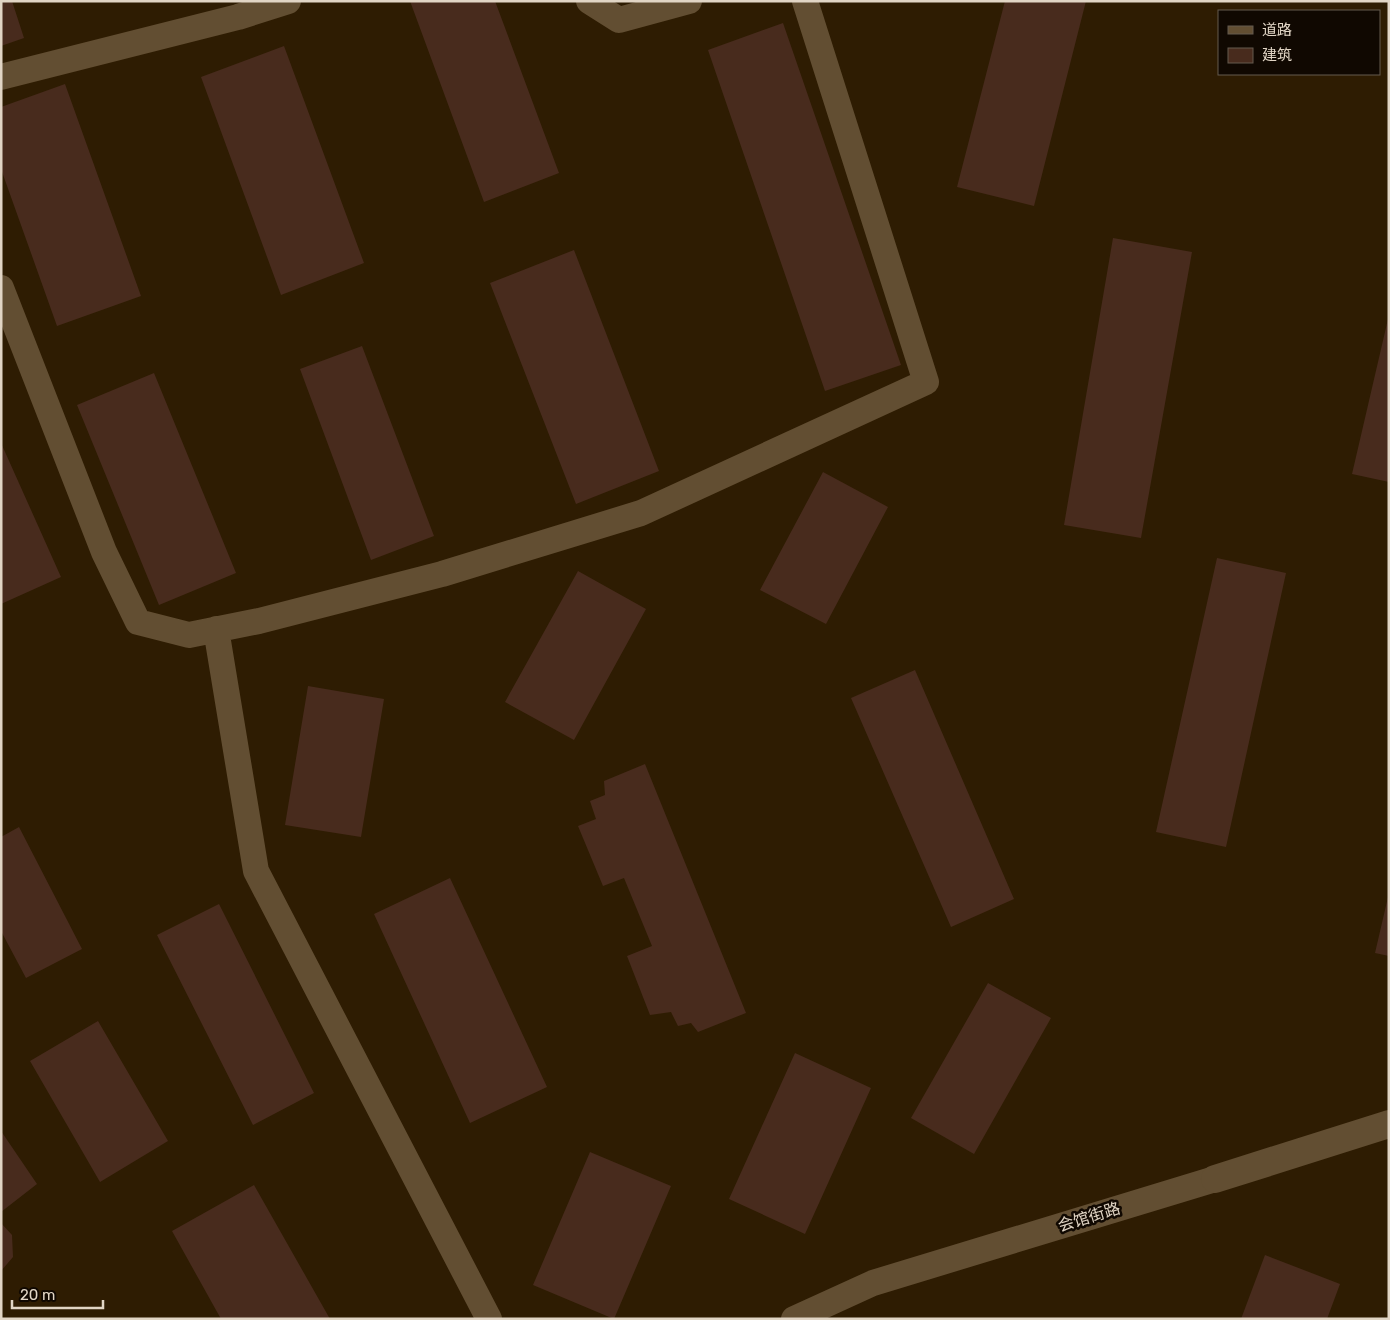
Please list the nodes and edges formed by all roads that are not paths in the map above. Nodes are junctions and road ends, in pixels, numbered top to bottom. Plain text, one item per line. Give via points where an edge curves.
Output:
1 (288, 1) edge
2 (589, 1) edge
3 (689, 1) edge
4 (805, 1) edge
5 (1, 77) edge
6 (1, 288) edge
7 (216, 630) junction
8 (1389, 1124) edge
9 (1215, 1179) joint
10 (489, 1319) edge
11 (794, 1319) edge

1 - 5 street via 238,17
2 - 3 street via 619,20
4 - 7 street via 926,382 640,513 442,574
6 - 7 street via 104,552 138,622 189,635
7 - 10 street via 256,871
8 - 9 street, 会馆街路
9 - 11 street, 会馆街路 via 873,1282

